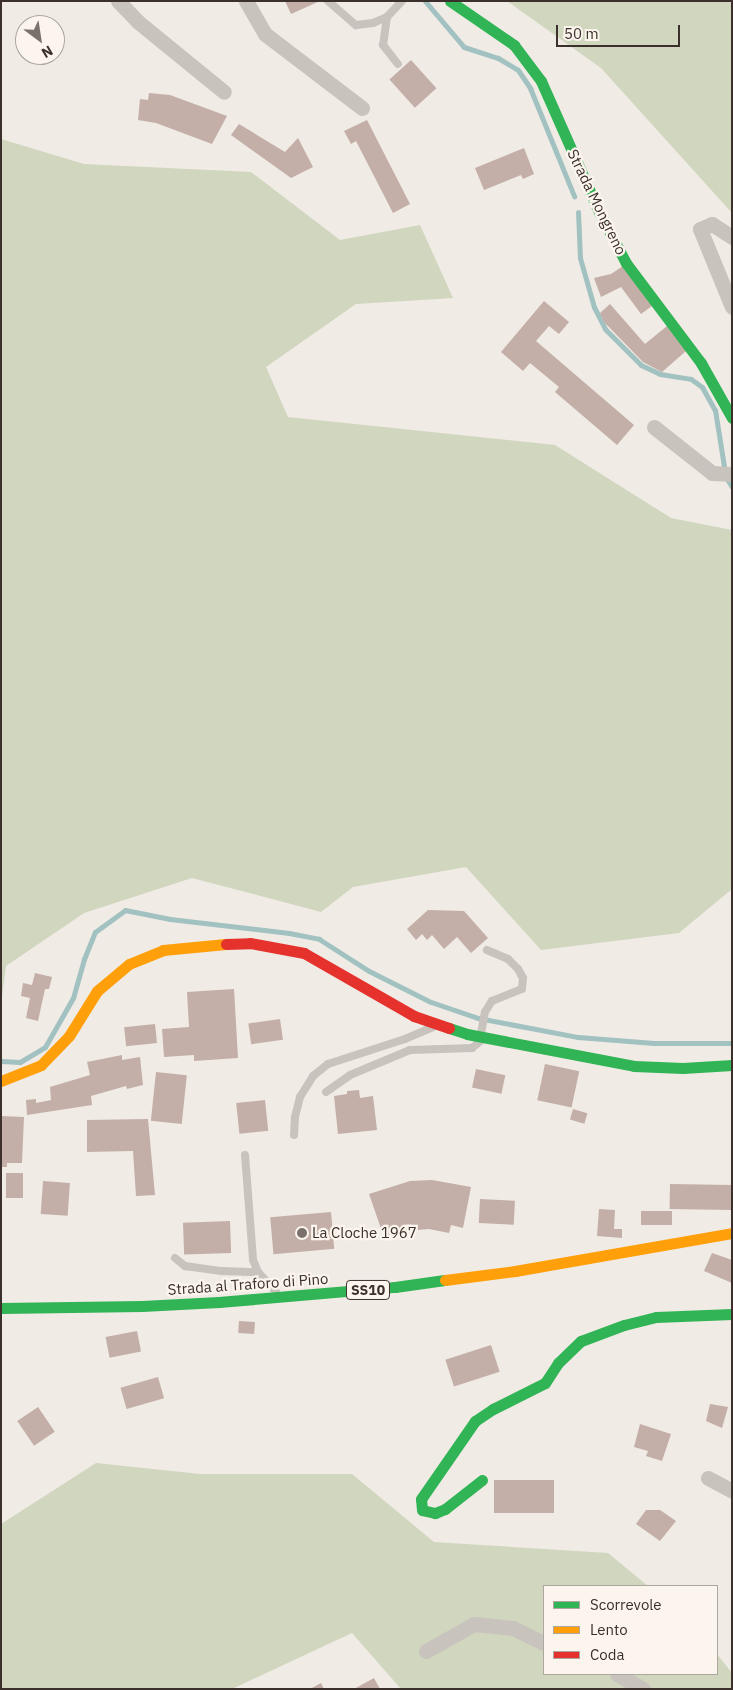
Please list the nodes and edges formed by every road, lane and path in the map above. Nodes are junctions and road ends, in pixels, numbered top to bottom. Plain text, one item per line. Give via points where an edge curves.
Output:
1 (118, 1) edge
2 (246, 1) edge
3 (328, 1) edge
4 (402, 1) edge
5 (450, 1) edge
6 (387, 17) junction
7 (398, 64) dead end
8 (224, 92) dead end
9 (362, 108) dead end
10 (732, 237) edge
11 (732, 307) edge
12 (732, 418) edge
13 (654, 427) dead end
14 (732, 474) edge
15 (487, 950) dead end
16 (439, 1024) junction
17 (483, 1034) junction
18 (732, 1065) edge
19 (1, 1081) edge
20 (326, 1092) dead end
21 (294, 1135) dead end
22 (245, 1155) dead end
23 (732, 1233) edge
24 (175, 1258) dead end
25 (258, 1272) junction
26 (283, 1298) junction
27 (1, 1308) edge
28 (732, 1314) edge
29 (708, 1478) dead end
30 (482, 1480) dead end
31 (732, 1490) edge
32 (543, 1643) edge
33 (426, 1651) dead end
34 (619, 1675) edge
35 (643, 1689) edge

1 - 8 street via 136,21
2 - 9 street via 265,34
3 - 6 lane via 356,25
4 - 6 lane
5 - 12 street, Strada Mongreno via 514,45 541,81 599,212 626,263 701,363
6 - 7 lane via 383,45
10 - 11 street via 712,224 700,228
13 - 14 street via 712,473
15 - 17 lane via 508,958 522,978 522,989 492,1001 485,1012
16 - 17 street
16 - 19 street via 414,1016 304,953 250,943 163,950 129,964 97,991 69,1036 41,1065
16 - 21 lane via 405,1039 328,1064 313,1076 300,1097
17 - 18 street via 634,1066
17 - 20 lane via 472,1048 410,1050 350,1075
22 - 25 lane via 253,1260
23 - 26 street, Strada al Traforo di Pino / SS10 via 515,1271
24 - 25 lane via 185,1266
25 - 26 lane
26 - 27 street, Strada al Traforo di Pino / SS10 via 142,1306
28 - 30 street via 656,1317 581,1341 558,1363 545,1383 475,1421 421,1499 422,1510 435,1513 445,1509
29 - 31 street
32 - 33 street via 513,1628 474,1624
34 - 35 street

